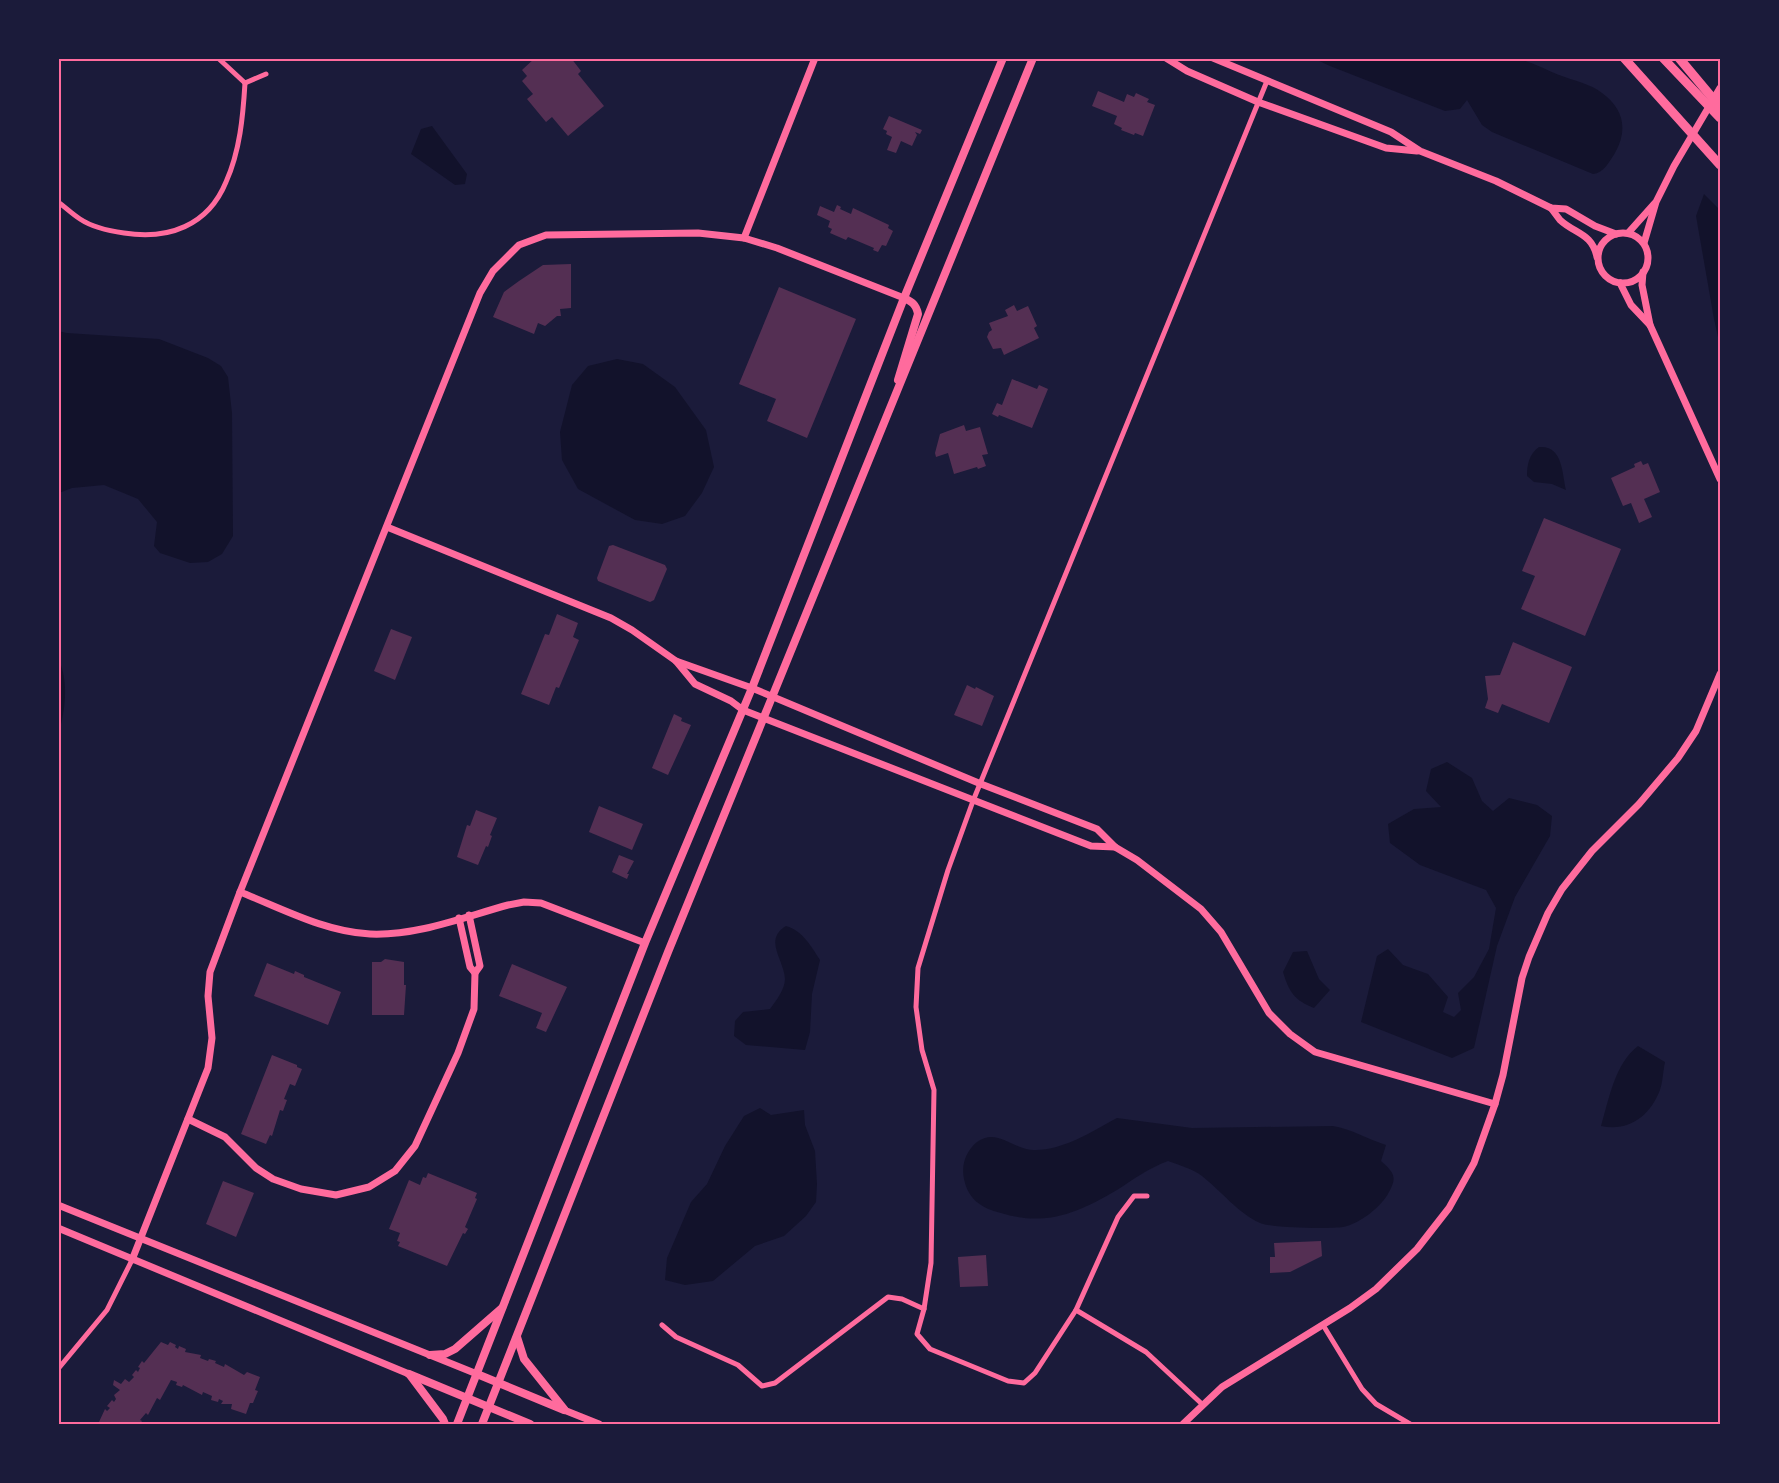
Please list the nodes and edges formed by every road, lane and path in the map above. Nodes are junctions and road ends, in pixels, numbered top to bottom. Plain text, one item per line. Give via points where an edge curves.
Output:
1 (218, 58) edge
2 (815, 58) edge
3 (1003, 58) edge
4 (1033, 58) edge
5 (1166, 58) edge
6 (1213, 58) edge
7 (1623, 58) edge
8 (1663, 58) edge
9 (1679, 58) edge
10 (266, 74) dead end
11 (1267, 81) junction
12 (245, 83) junction
13 (1720, 88) edge
14 (1258, 102) junction
15 (1720, 107) edge
16 (1720, 118) edge
17 (1420, 151) junction
18 (1720, 165) edge
19 (58, 202) edge
20 (1656, 202) junction
21 (1551, 208) junction
22 (1629, 232) junction
23 (1617, 234) junction
24 (744, 238) junction
25 (1644, 243) junction
26 (1597, 258) junction
27 (1643, 272) junction
28 (1620, 284) junction
29 (904, 298) junction
30 (1650, 326) junction
31 (884, 425) junction
32 (1720, 479) edge
33 (387, 527) junction
34 (676, 661) junction
35 (1720, 674) edge
36 (752, 688) junction
37 (773, 697) junction
38 (743, 710) junction
39 (764, 718) junction
40 (981, 784) junction
41 (973, 801) junction
42 (1115, 847) junction
43 (240, 892) junction
44 (469, 915) junction
45 (459, 918) junction
46 (645, 943) junction
47 (475, 973) junction
48 (1495, 1104) junction
49 (188, 1119) junction
50 (1147, 1196) dead end
51 (58, 1205) edge
52 (58, 1228) edge
53 (141, 1238) junction
54 (132, 1260) junction
55 (503, 1308) junction
56 (924, 1309) junction
57 (1076, 1310) junction
58 (1323, 1324) junction
59 (662, 1325) dead end
60 (517, 1336) junction
61 (430, 1355) junction
62 (58, 1369) edge
63 (409, 1374) junction
64 (477, 1374) junction
65 (498, 1383) junction
66 (468, 1398) junction
67 (1203, 1405) junction
68 (489, 1407) junction
69 (564, 1410) junction
70 (445, 1425) edge
71 (457, 1425) edge
72 (482, 1425) edge
73 (530, 1425) edge
74 (599, 1425) edge
75 (1183, 1425) edge
76 (1410, 1425) edge

1 - 12 street
2 - 24 street
3 - 29 main road
4 - 31 main road
5 - 14 street
6 - 11 street
7 - 18 highway
8 - 16 highway
9 - 15 highway
10 - 12 street
11 - 14 street
11 - 17 street via 1390,132
12 - 19 street via 242,130 226,183 210,208 192,224 167,234 143,236 109,231 81,220
13 - 20 street
14 - 17 street via 1386,148
14 - 40 street
17 - 21 street
20 - 22 street
20 - 25 street
21 - 23 street via 1566,209
21 - 26 street via 1595,246
22 - 23 street
22 - 25 street
23 - 26 street via 1601,243
24 - 29 street
24 - 33 street via 698,232 556,234 519,245 494,271 480,293
25 - 27 street via 1648,260
26 - 28 street via 1602,273
27 - 28 street via 1640,277
27 - 30 street
28 - 30 street
29 - 31 main road via 912,302 918,314
29 - 36 main road
30 - 32 street
31 - 37 main road
33 - 34 street via 611,618
33 - 43 street
34 - 36 street
34 - 38 street via 695,684
35 - 48 street via 1696,731 1678,758 1586,858 1548,913 1522,978
36 - 37 street
36 - 38 main road
37 - 39 main road
37 - 40 street
38 - 39 street
38 - 46 main road
39 - 41 street
39 - 60 main road
40 - 41 street
40 - 42 street via 1097,829
41 - 42 street via 1091,846
41 - 56 street via 918,968 916,1007 933,1090 931,1263
42 - 48 street via 1146,866 1206,915 1229,944 1269,1013 1315,1052
43 - 45 street via 325,926 370,934 416,930
43 - 49 street via 210,972 212,1038 208,1068
44 - 45 street
44 - 46 street via 524,902 541,903
44 - 47 street via 480,966
45 - 47 street via 470,967
46 - 55 main road
47 - 49 street via 474,1009 415,1146 395,1171 369,1187 336,1195 273,1179 225,1137
48 - 58 street via 1474,1163 1434,1229 1381,1285
49 - 53 street
50 - 57 street via 1134,1196 1118,1217
51 - 53 street
52 - 54 street
53 - 54 street
53 - 61 street
54 - 62 street via 107,1310
54 - 63 street
55 - 61 main road via 454,1349
55 - 64 main road
56 - 57 street via 917,1334 930,1349 1008,1381 1024,1383 1035,1373
56 - 59 street via 888,1297 775,1383 762,1386 738,1365 676,1337
57 - 67 street via 1146,1352
58 - 67 street via 1222,1387
58 - 76 street via 1362,1389 1376,1404
60 - 65 main road
60 - 69 main road via 524,1359
61 - 64 street
63 - 66 main road
63 - 70 main road
64 - 65 main road
64 - 66 main road
65 - 68 main road
65 - 69 main road
66 - 68 main road
66 - 71 main road
67 - 75 street
68 - 72 main road
68 - 73 main road
69 - 74 street

